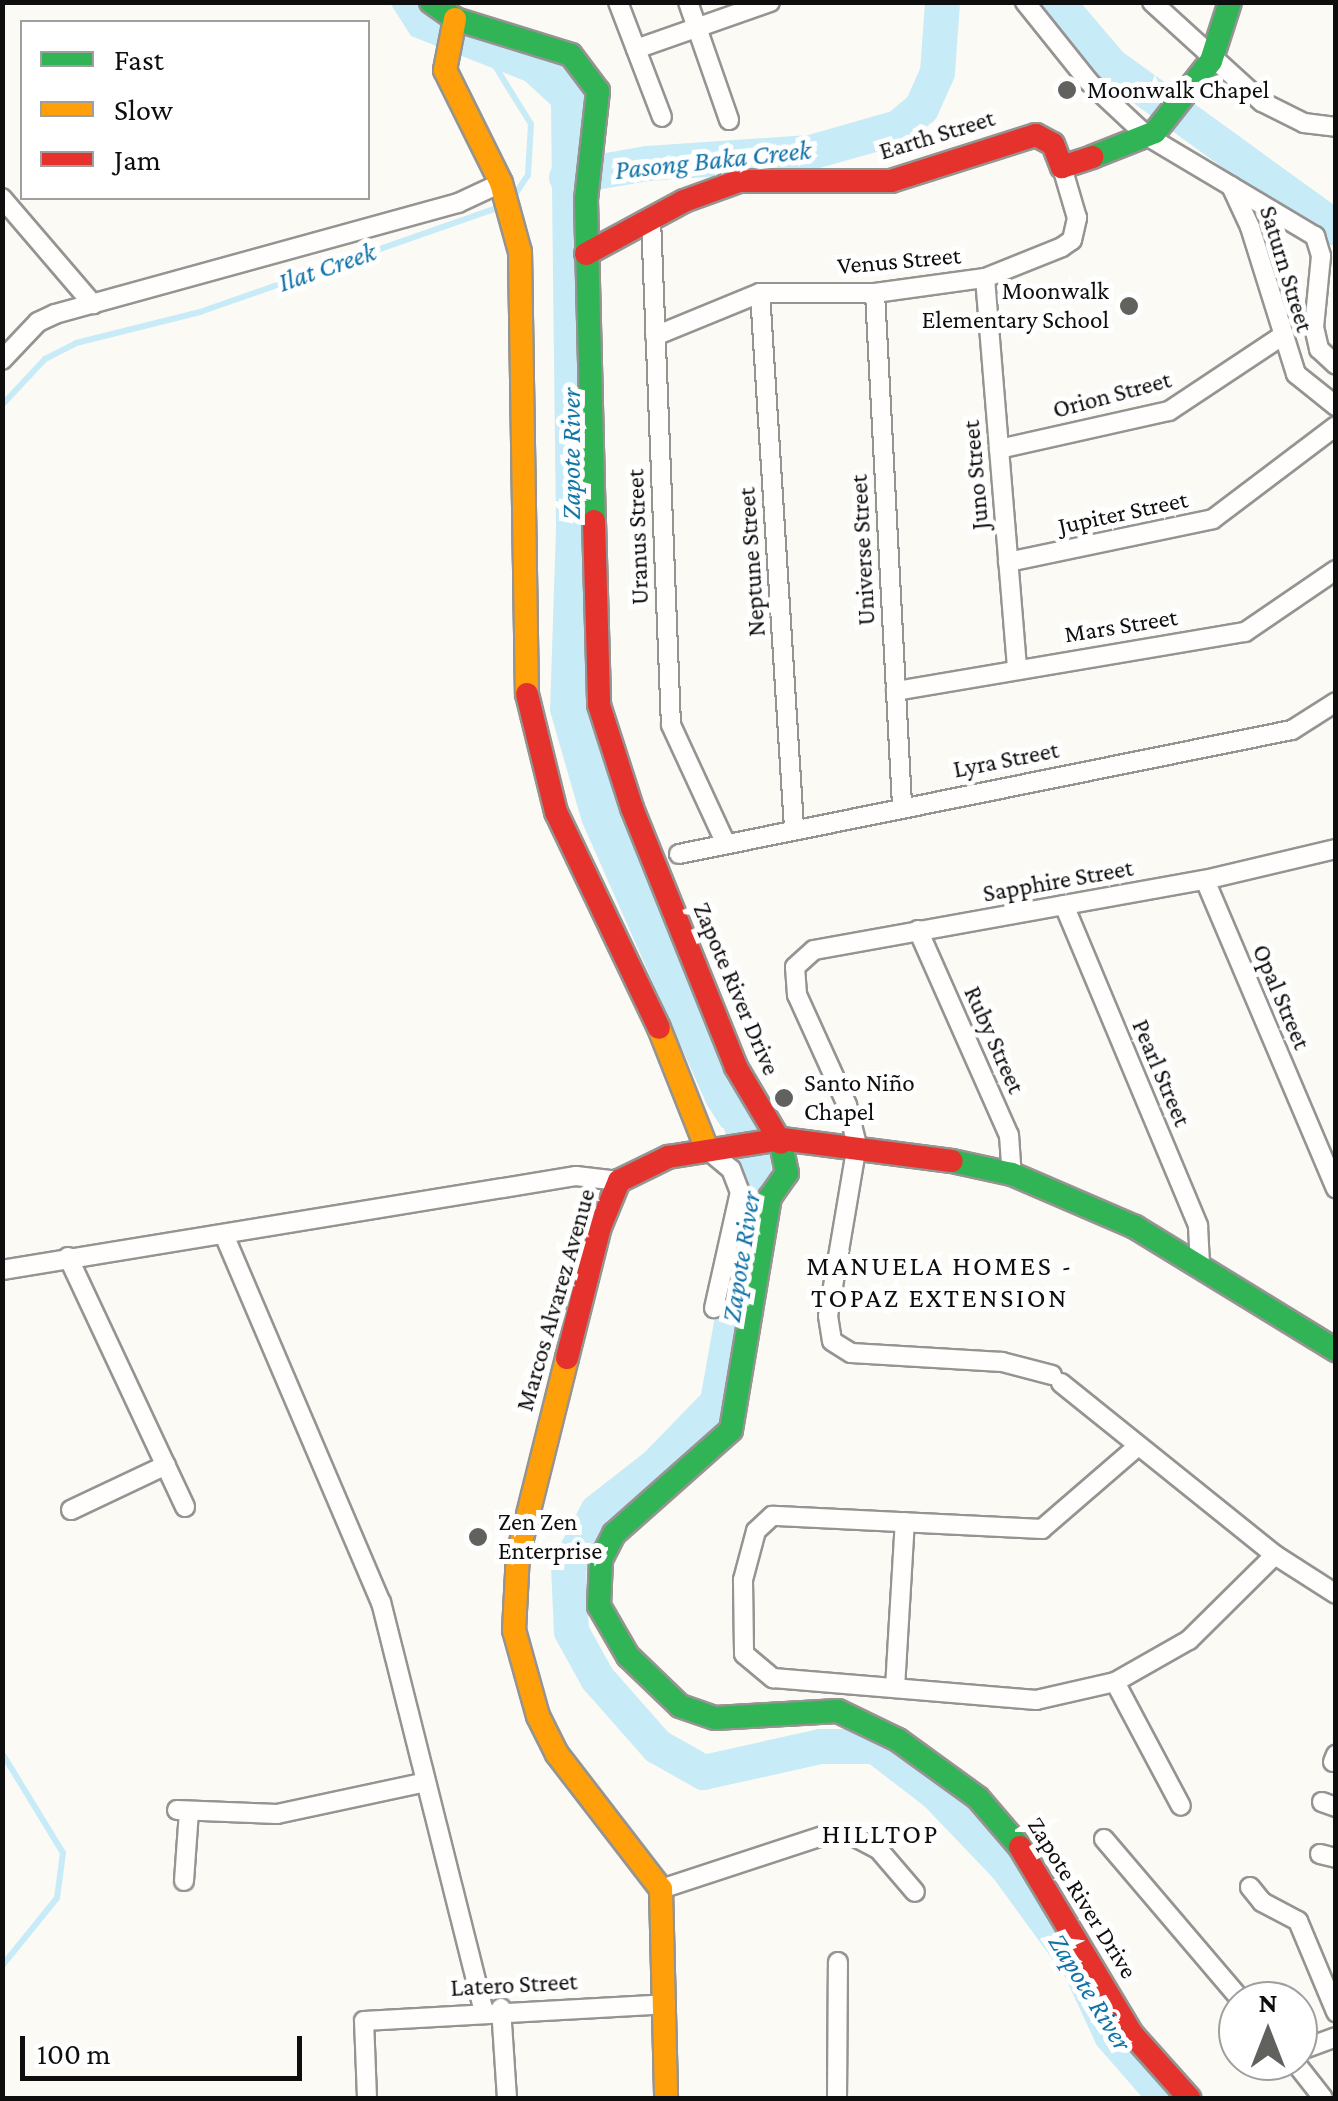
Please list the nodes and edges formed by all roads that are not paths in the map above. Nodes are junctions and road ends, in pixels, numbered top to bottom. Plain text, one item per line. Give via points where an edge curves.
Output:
1 (431, 2) edge
2 (618, 2) edge
3 (688, 2) edge
4 (770, 2) edge
5 (1024, 2) edge
6 (1152, 2) edge
7 (1230, 2) edge
8 (455, 21) junction
9 (696, 28) junction
10 (636, 48) junction
11 (1212, 61) junction
12 (662, 117) dead end
13 (729, 120) dead end
14 (1336, 127) edge
15 (1154, 131) junction
16 (1062, 167) junction
17 (1230, 185) junction
18 (503, 187) junction
19 (2, 198) edge
20 (651, 218) junction
21 (586, 254) junction
22 (985, 278) junction
23 (760, 293) junction
24 (875, 293) junction
25 (93, 304) junction
26 (656, 336) junction
27 (1279, 338) junction
28 (2, 360) edge
29 (1336, 365) edge
30 (1336, 406) edge
31 (1336, 426) edge
32 (1000, 449) junction
33 (1008, 562) junction
34 (1336, 570) edge
35 (1017, 668) junction
36 (896, 691) junction
37 (1336, 702) edge
38 (902, 805) junction
39 (794, 828) junction
40 (725, 842) junction
41 (1336, 849) edge
42 (679, 854) dead end
43 (1205, 880) junction
44 (1064, 905) junction
45 (918, 930) junction
46 (773, 1140) junction
47 (857, 1145) junction
48 (707, 1149) junction
49 (1012, 1174) junction
50 (619, 1181) junction
51 (1336, 1188) edge
52 (225, 1237) junction
53 (68, 1257) junction
54 (1200, 1264) junction
55 (2, 1270) edge
56 (714, 1308) dead end
57 (1336, 1350) edge
58 (1138, 1446) junction
59 (166, 1466) junction
60 (185, 1507) dead end
61 (71, 1510) dead end
62 (905, 1522) junction
63 (1276, 1555) junction
64 (1336, 1594) edge
65 (1115, 1682) junction
66 (895, 1688) junction
67 (422, 1783) junction
68 (1181, 1806) dead end
69 (1104, 1839) dead end
70 (184, 1880) dead end
71 (1250, 1886) dead end
72 (661, 1890) junction
73 (916, 1892) dead end
74 (838, 1962) dead end
75 (1225, 1981) edge
76 (666, 2004) junction
77 (492, 2009) junction
78 (1336, 2012) edge
79 (367, 2098) edge
80 (506, 2098) edge
81 (666, 2098) edge
82 (837, 2098) edge
83 (1189, 2098) edge

1 - 8 main road, Zapote River Drive
2 - 10 street
3 - 9 street
4 - 9 street
5 - 15 street via 1089,82
6 - 11 street
7 - 11 main road
8 - 18 main road via 445,56 452,87
8 - 21 main road, Zapote River Drive via 580,61 598,91 586,178
9 - 10 street
9 - 13 street
10 - 12 street
11 - 14 street via 1262,102 1304,123
11 - 15 main road
15 - 16 main road
15 - 17 street
16 - 20 main road, Earth Street via 1046,138 1027,136 890,180 739,181
16 - 22 street, Venus Street via 1076,218 1072,240
17 - 27 street, Saturn Street via 1250,227
17 - 29 street via 1316,236 1321,256 1314,328 1319,349
18 - 25 street
18 - 48 main road via 515,220 528,466 522,657 533,739 556,812 655,1017
19 - 25 street
20 - 21 main road, Earth Street
20 - 26 street, Uranus Street
21 - 46 main road, Zapote River Drive via 599,705 632,808 736,1067
22 - 24 street, Venus Street
22 - 32 street, Juno Street
23 - 24 street, Venus Street
23 - 26 street, Venus Street
23 - 39 street, Neptune Street
24 - 36 street, Universe Street
25 - 28 street via 38,322
26 - 40 street, Uranus Street via 671,725
27 - 30 street, Saturn Street via 1309,390
27 - 32 street, Orion Street via 1169,411
31 - 33 street, Jupiter Street via 1213,519
32 - 33 street, Juno Street
33 - 35 street, Juno Street
34 - 35 street, Mars Street via 1245,632
35 - 36 street, Mars Street
36 - 38 street, Universe Street
37 - 38 street, Lyra Street via 1292,730
38 - 39 street, Lyra Street
39 - 40 street, Lyra Street
40 - 42 street, Lyra Street
41 - 43 street, Sapphire Street
43 - 44 street, Sapphire Street
43 - 51 street, Opal Street
44 - 45 street, Sapphire Street
44 - 54 street, Pearl Street via 1198,1226
45 - 47 street, Sapphire Street via 814,950 794,967 797,995 847,1105
45 - 49 street, Ruby Street via 1009,1135
46 - 47 main road, Marcos Alvarez Avenue
46 - 48 main road, Marcos Alvarez Avenue
46 - 83 main road, Zapote River Drive via 788,1164 770,1197 731,1430 614,1534 601,1560 600,1606 628,1656 680,1706 715,1718 838,1710 898,1740 978,1798 1028,1856 1138,2043
47 - 49 main road, Marcos Alvarez Avenue
47 - 58 street via 828,1316 832,1341 850,1354 1002,1362 1056,1379
48 - 50 main road, Marcos Alvarez Avenue via 668,1156
48 - 56 street via 731,1170 740,1192
49 - 54 main road, Marcos Alvarez Avenue via 1080,1199
50 - 52 street via 576,1176
50 - 72 main road, Marcos Alvarez Avenue via 600,1226 518,1554 514,1630 538,1716 557,1754 642,1856
52 - 53 street
52 - 67 street via 381,1602
53 - 55 street
53 - 59 street
54 - 57 main road, Marcos Alvarez Avenue
58 - 62 street via 1042,1530
58 - 63 street
59 - 60 street
59 - 61 street
62 - 66 street
62 - 66 street via 772,1516 756,1531 743,1580 741,1638 744,1654 760,1672
63 - 64 street
63 - 65 street via 1190,1640
65 - 66 street via 1036,1700
65 - 68 street
67 - 70 street via 277,1814 183,1811
67 - 77 street
69 - 75 street
71 - 78 street via 1262,1902 1298,1922
72 - 73 street via 824,1835 855,1837 879,1850
72 - 76 main road, Marcos Alvarez Avenue
74 - 82 street
76 - 77 street, Latero Street
76 - 81 main road, Marcos Alvarez Avenue
77 - 79 street, Latero Street via 364,2021
77 - 80 street

